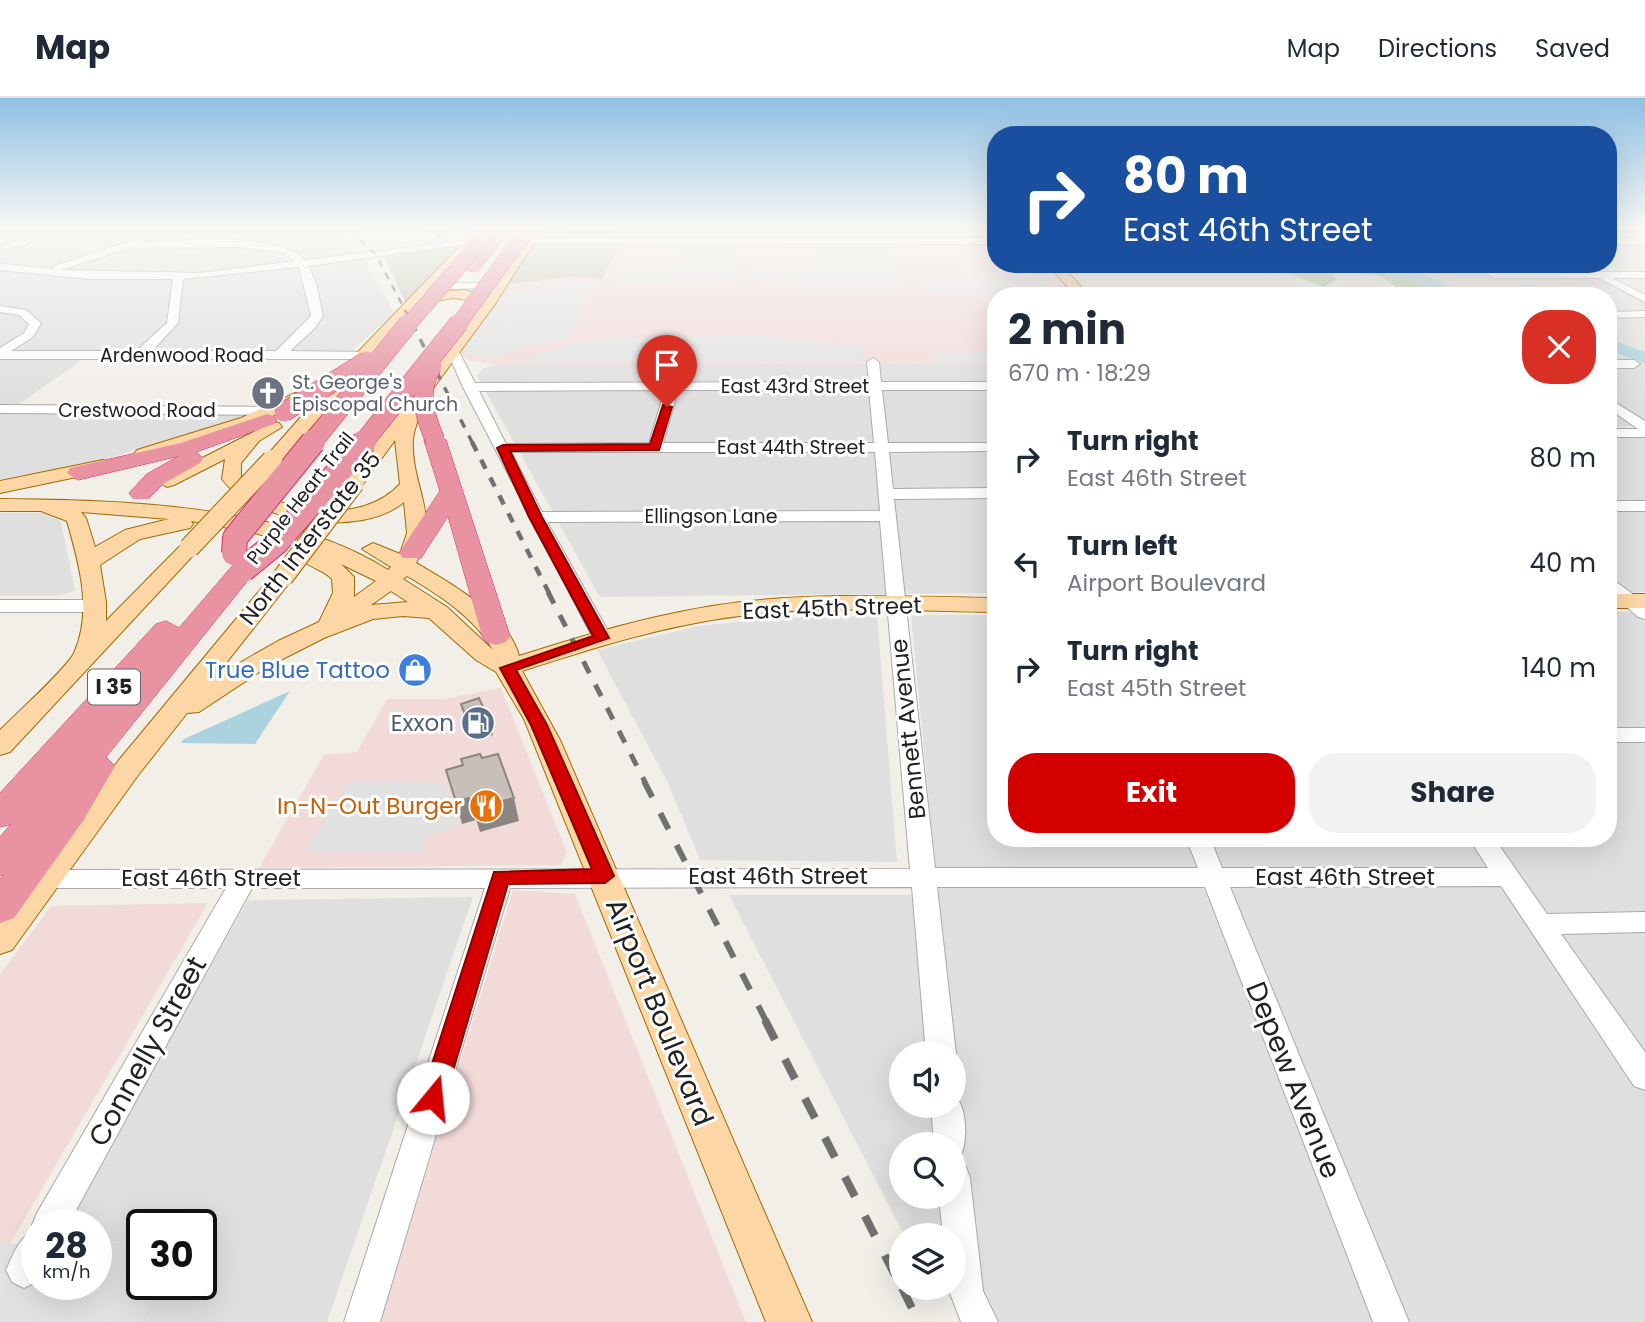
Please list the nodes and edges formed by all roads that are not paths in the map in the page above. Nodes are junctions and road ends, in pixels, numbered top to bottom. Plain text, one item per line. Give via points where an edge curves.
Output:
1 (178, 287) edge
2 (309, 287) edge
3 (429, 287) joint
4 (441, 287) edge
5 (450, 287) edge
6 (484, 287) edge
7 (485, 287) edge
8 (487, 287) edge
9 (492, 287) edge
10 (1622, 287) edge
11 (1645, 299) edge
12 (415, 301) junction
13 (0, 309) edge
14 (1617, 314) edge
15 (1645, 314) edge
16 (410, 322) junction
17 (454, 339) junction
18 (0, 354) edge
19 (139, 355) junction
20 (279, 355) junction
21 (363, 355) junction
22 (873, 362) dead end
23 (1617, 364) edge
24 (1634, 364) dead end
25 (876, 386) junction
26 (987, 386) edge
27 (469, 387) junction
28 (673, 387) junction
29 (325, 399) junction
30 (414, 404) junction
31 (1617, 408) edge
32 (0, 409) edge
33 (270, 420) junction
34 (1645, 427) edge
35 (1617, 433) edge
36 (1645, 433) edge
37 (655, 447) junction
38 (880, 447) junction
39 (987, 447) edge
40 (503, 448) junction
41 (78, 473) joint
42 (410, 484) junction
43 (0, 488) edge
44 (451, 492) junction
45 (141, 493) junction
46 (884, 494) junction
47 (987, 494) edge
48 (0, 505) edge
49 (23, 505) junction
50 (1617, 506) edge
51 (1645, 506) edge
52 (118, 507) junction
53 (887, 516) junction
54 (536, 517) junction
55 (235, 561) junction
56 (90, 563) junction
57 (403, 565) junction
58 (1617, 590) edge
59 (1632, 604) edge
60 (896, 605) junction
61 (987, 605) edge
62 (0, 606) edge
63 (97, 606) junction
64 (441, 612) junction
65 (330, 625) junction
66 (496, 636) junction
67 (601, 638) junction
68 (83, 660) junction
69 (507, 668) junction
70 (159, 730) junction
71 (1617, 734) edge
72 (1645, 735) edge
73 (100, 740) junction
74 (0, 746) edge
75 (0, 816) edge
76 (1201, 847) edge
77 (1487, 847) edge
78 (0, 862) edge
79 (605, 876) junction
80 (923, 876) junction
81 (501, 877) junction
82 (1212, 877) junction
83 (1508, 877) junction
84 (245, 878) junction
85 (47, 879) junction
86 (0, 908) edge
87 (1645, 922) edge
88 (1540, 924) junction
89 (0, 941) edge
90 (940, 1041) edge
91 (1645, 1077) edge
92 (58, 1209) edge
93 (959, 1209) edge
94 (973, 1308) edge
95 (362, 1322) edge
96 (789, 1322) edge
97 (1391, 1322) edge

1 - 19 street via 176,318 158,341
2 - 20 street via 317,316
3 - 5 street
3 - 12 main road
4 - 16 highway, Purple Heart Trail / I 35, bridge
6 - 12 main road via 477,295
7 - 55 highway, Purple Heart Trail / I 35, bridge
8 - 17 main road, North Interstate 35
9 - 17 highway, Purple Heart Trail / I 35, bridge
10 - 11 street
12 - 21 main road
13 - 18 street via 22,312 35,323 29,335
14 - 15 street
16 - 33 highway, bridge via 362,365
16 - 55 highway, Purple Heart Trail / I 35, bridge via 235,538
17 - 27 street
17 - 30 main road, North Interstate 35
17 - 44 highway, bridge via 421,387 423,407
17 - 55 highway, Purple Heart Trail / I 35, bridge via 277,542
18 - 19 street, Ardenwood Road
19 - 20 street, Ardenwood Road
20 - 21 street, Ardenwood Road
21 - 29 main road
21 - 33 main road
22 - 25 street, Bennett Avenue
23 - 24 street
25 - 26 street, East 43rd Street
25 - 28 street, East 43rd Street
25 - 38 street, Bennett Avenue
27 - 28 street, East 43rd Street
27 - 40 street
28 - 37 street
29 - 33 main road
29 - 68 main road, bridge
30 - 42 main road via 404,438
30 - 70 main road, North Interstate 35, bridge
31 - 34 street
32 - 33 street, Crestwood Road
33 - 41 highway via 187,448
33 - 42 main road via 232,462 232,479 246,493 279,508 362,514 388,505
33 - 45 highway via 155,479
35 - 36 street
37 - 38 street, East 44th Street
37 - 40 street, East 44th Street
38 - 39 street, East 44th Street
38 - 46 street, Bennett Avenue
40 - 54 street
41 - 43 main road
42 - 57 main road via 418,515
43 - 45 main road, Airport Boulevard
44 - 57 highway
44 - 66 highway
45 - 52 main road
45 - 57 main road, Airport Boulevard via 232,507 309,526 361,543
46 - 47 street
46 - 53 street, Bennett Avenue
48 - 49 main road, Airport Boulevard
49 - 52 main road, Airport Boulevard
49 - 56 main road via 64,511 76,518
50 - 51 street
52 - 56 main road via 99,525
52 - 57 main road, Airport Boulevard via 186,513 284,533 345,555
53 - 54 street, Ellingson Lane
53 - 60 street, Bennett Avenue
54 - 67 street
55 - 73 highway, Purple Heart Trail / I 35
55 - 75 highway, Purple Heart Trail / I 35
56 - 63 main road
56 - 65 main road via 120,538 148,528 189,524 220,530 337,569 345,586
57 - 64 main road, Airport Boulevard
57 - 65 main road
57 - 66 main road, Airport Boulevard via 476,615
58 - 59 street
60 - 61 main road, East 45th Street
60 - 67 main road, East 45th Street via 790,604 742,609
60 - 80 street, Bennett Avenue
62 - 63 street
63 - 68 main road via 95,631
64 - 65 main road via 390,609
64 - 69 main road, Airport Boulevard via 484,655
65 - 70 main road via 216,686
66 - 69 main road, Airport Boulevard via 506,649
67 - 69 main road, East 45th Street
68 - 74 main road
69 - 79 main road, Airport Boulevard via 539,725
70 - 85 main road, North Interstate 35
71 - 72 street
73 - 78 highway, Purple Heart Trail / I 35
73 - 86 highway via 98,769
76 - 82 street, Depew Avenue
77 - 83 street
79 - 80 street, East 46th Street
79 - 81 street, East 46th Street
79 - 96 main road, Airport Boulevard
80 - 82 street, East 46th Street
80 - 90 street, Bennett Avenue
81 - 84 street, East 46th Street
81 - 95 street
82 - 83 street, East 46th Street
82 - 97 street, Depew Avenue
83 - 88 street
84 - 85 street, East 46th Street
84 - 92 street, Connelly Street
85 - 89 main road, North Interstate 35
87 - 88 street
88 - 91 street
93 - 94 street

